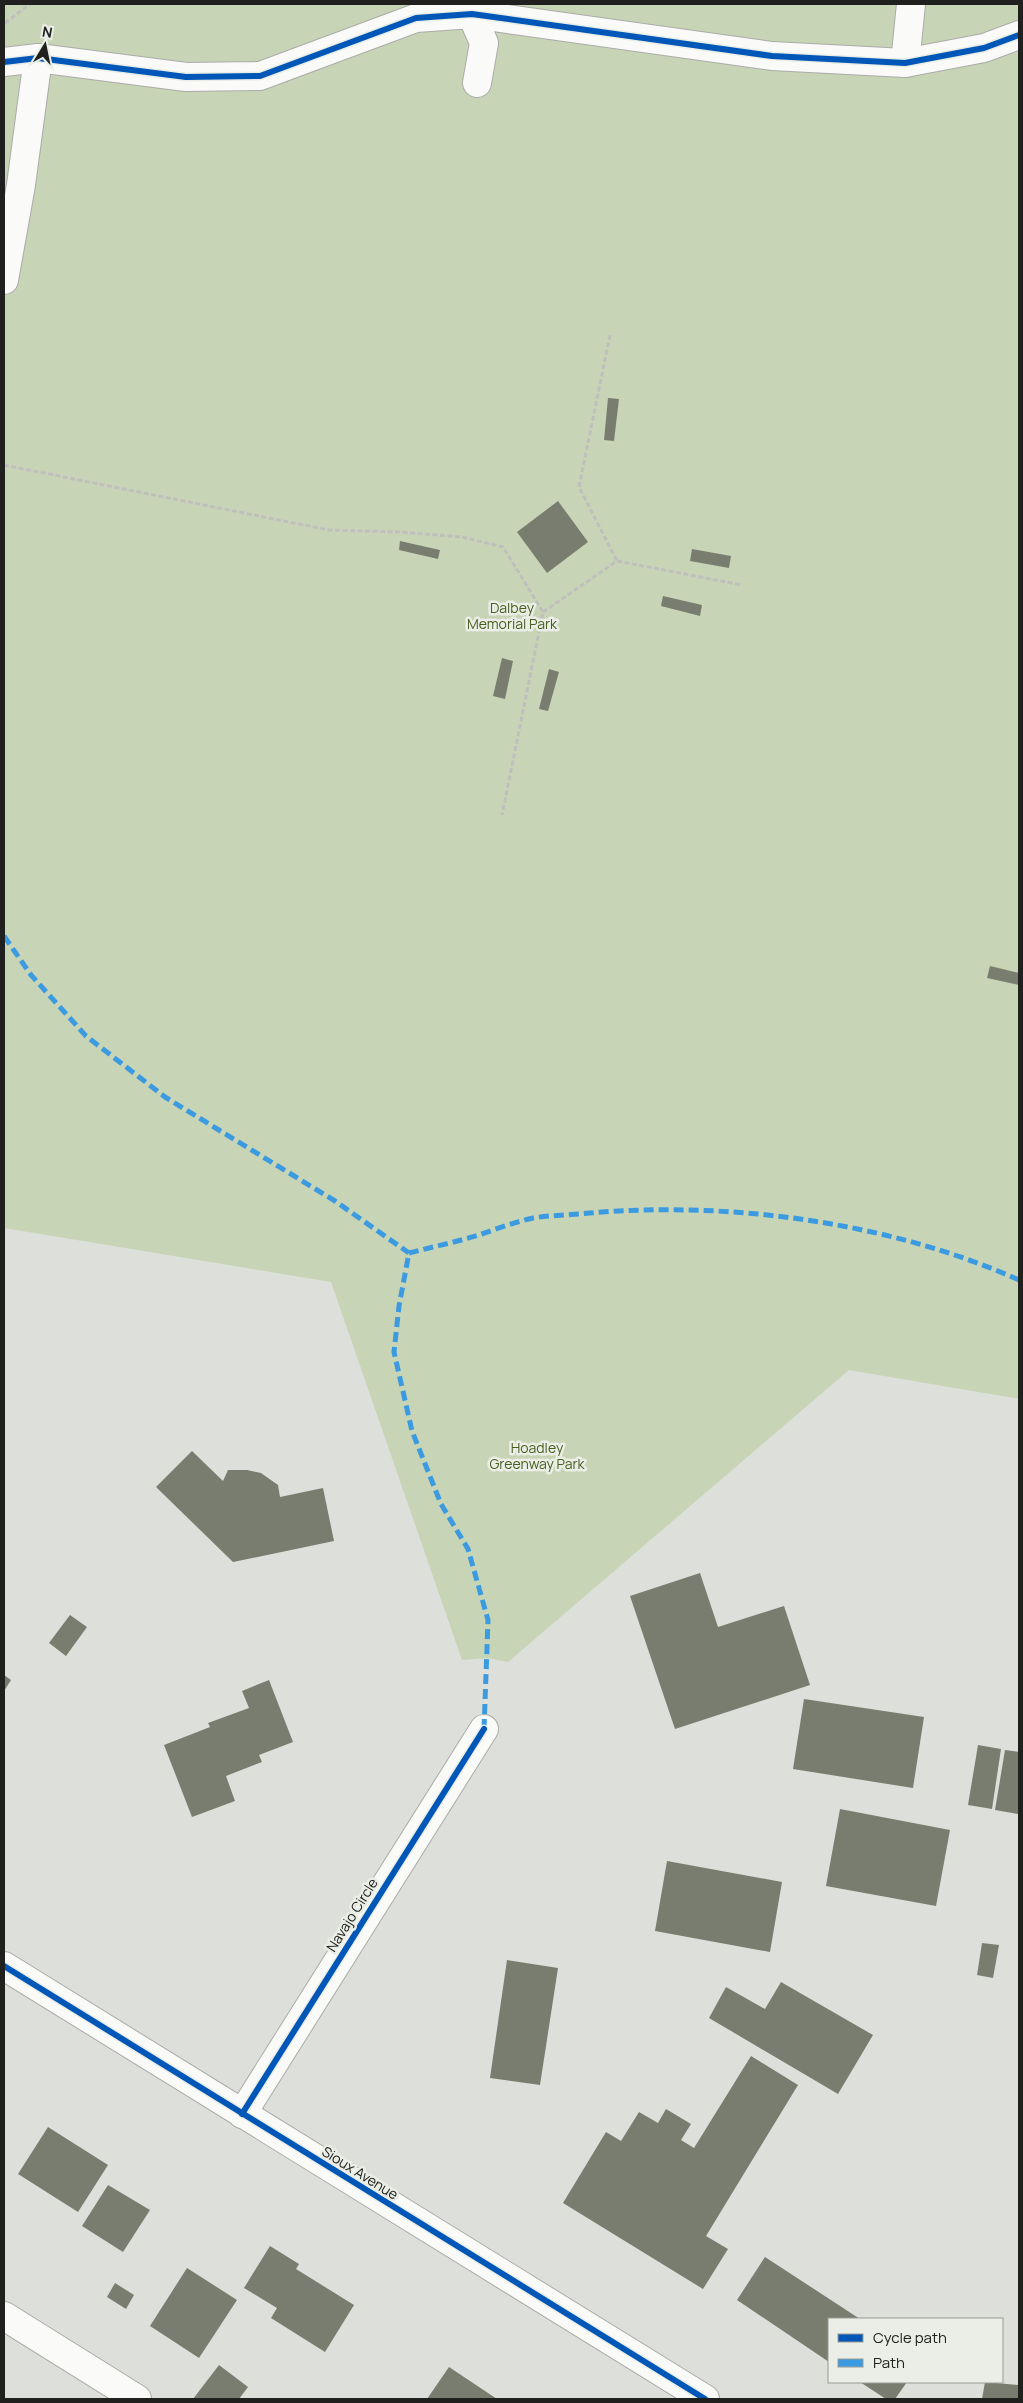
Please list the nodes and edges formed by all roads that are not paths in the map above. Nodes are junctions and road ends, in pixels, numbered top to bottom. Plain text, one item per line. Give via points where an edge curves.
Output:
1 (911, 4) edge
2 (469, 9) edge
3 (1019, 35) edge
4 (38, 58) junction
5 (4, 62) edge
6 (905, 63) junction
7 (477, 83) dead end
8 (4, 280) edge
9 (484, 1729) dead end
10 (4, 1966) edge
11 (242, 2114) junction
12 (4, 2316) edge
13 (137, 2399) edge
14 (705, 2399) edge

1 - 6 street
2 - 4 street via 416,18 260,76 186,77
2 - 6 street via 772,56
2 - 7 street via 484,43
3 - 6 street via 984,48
4 - 5 street
4 - 8 street
9 - 11 street, Navajo Circle
10 - 11 street, Sioux Avenue
11 - 14 street, Sioux Avenue
12 - 13 street

